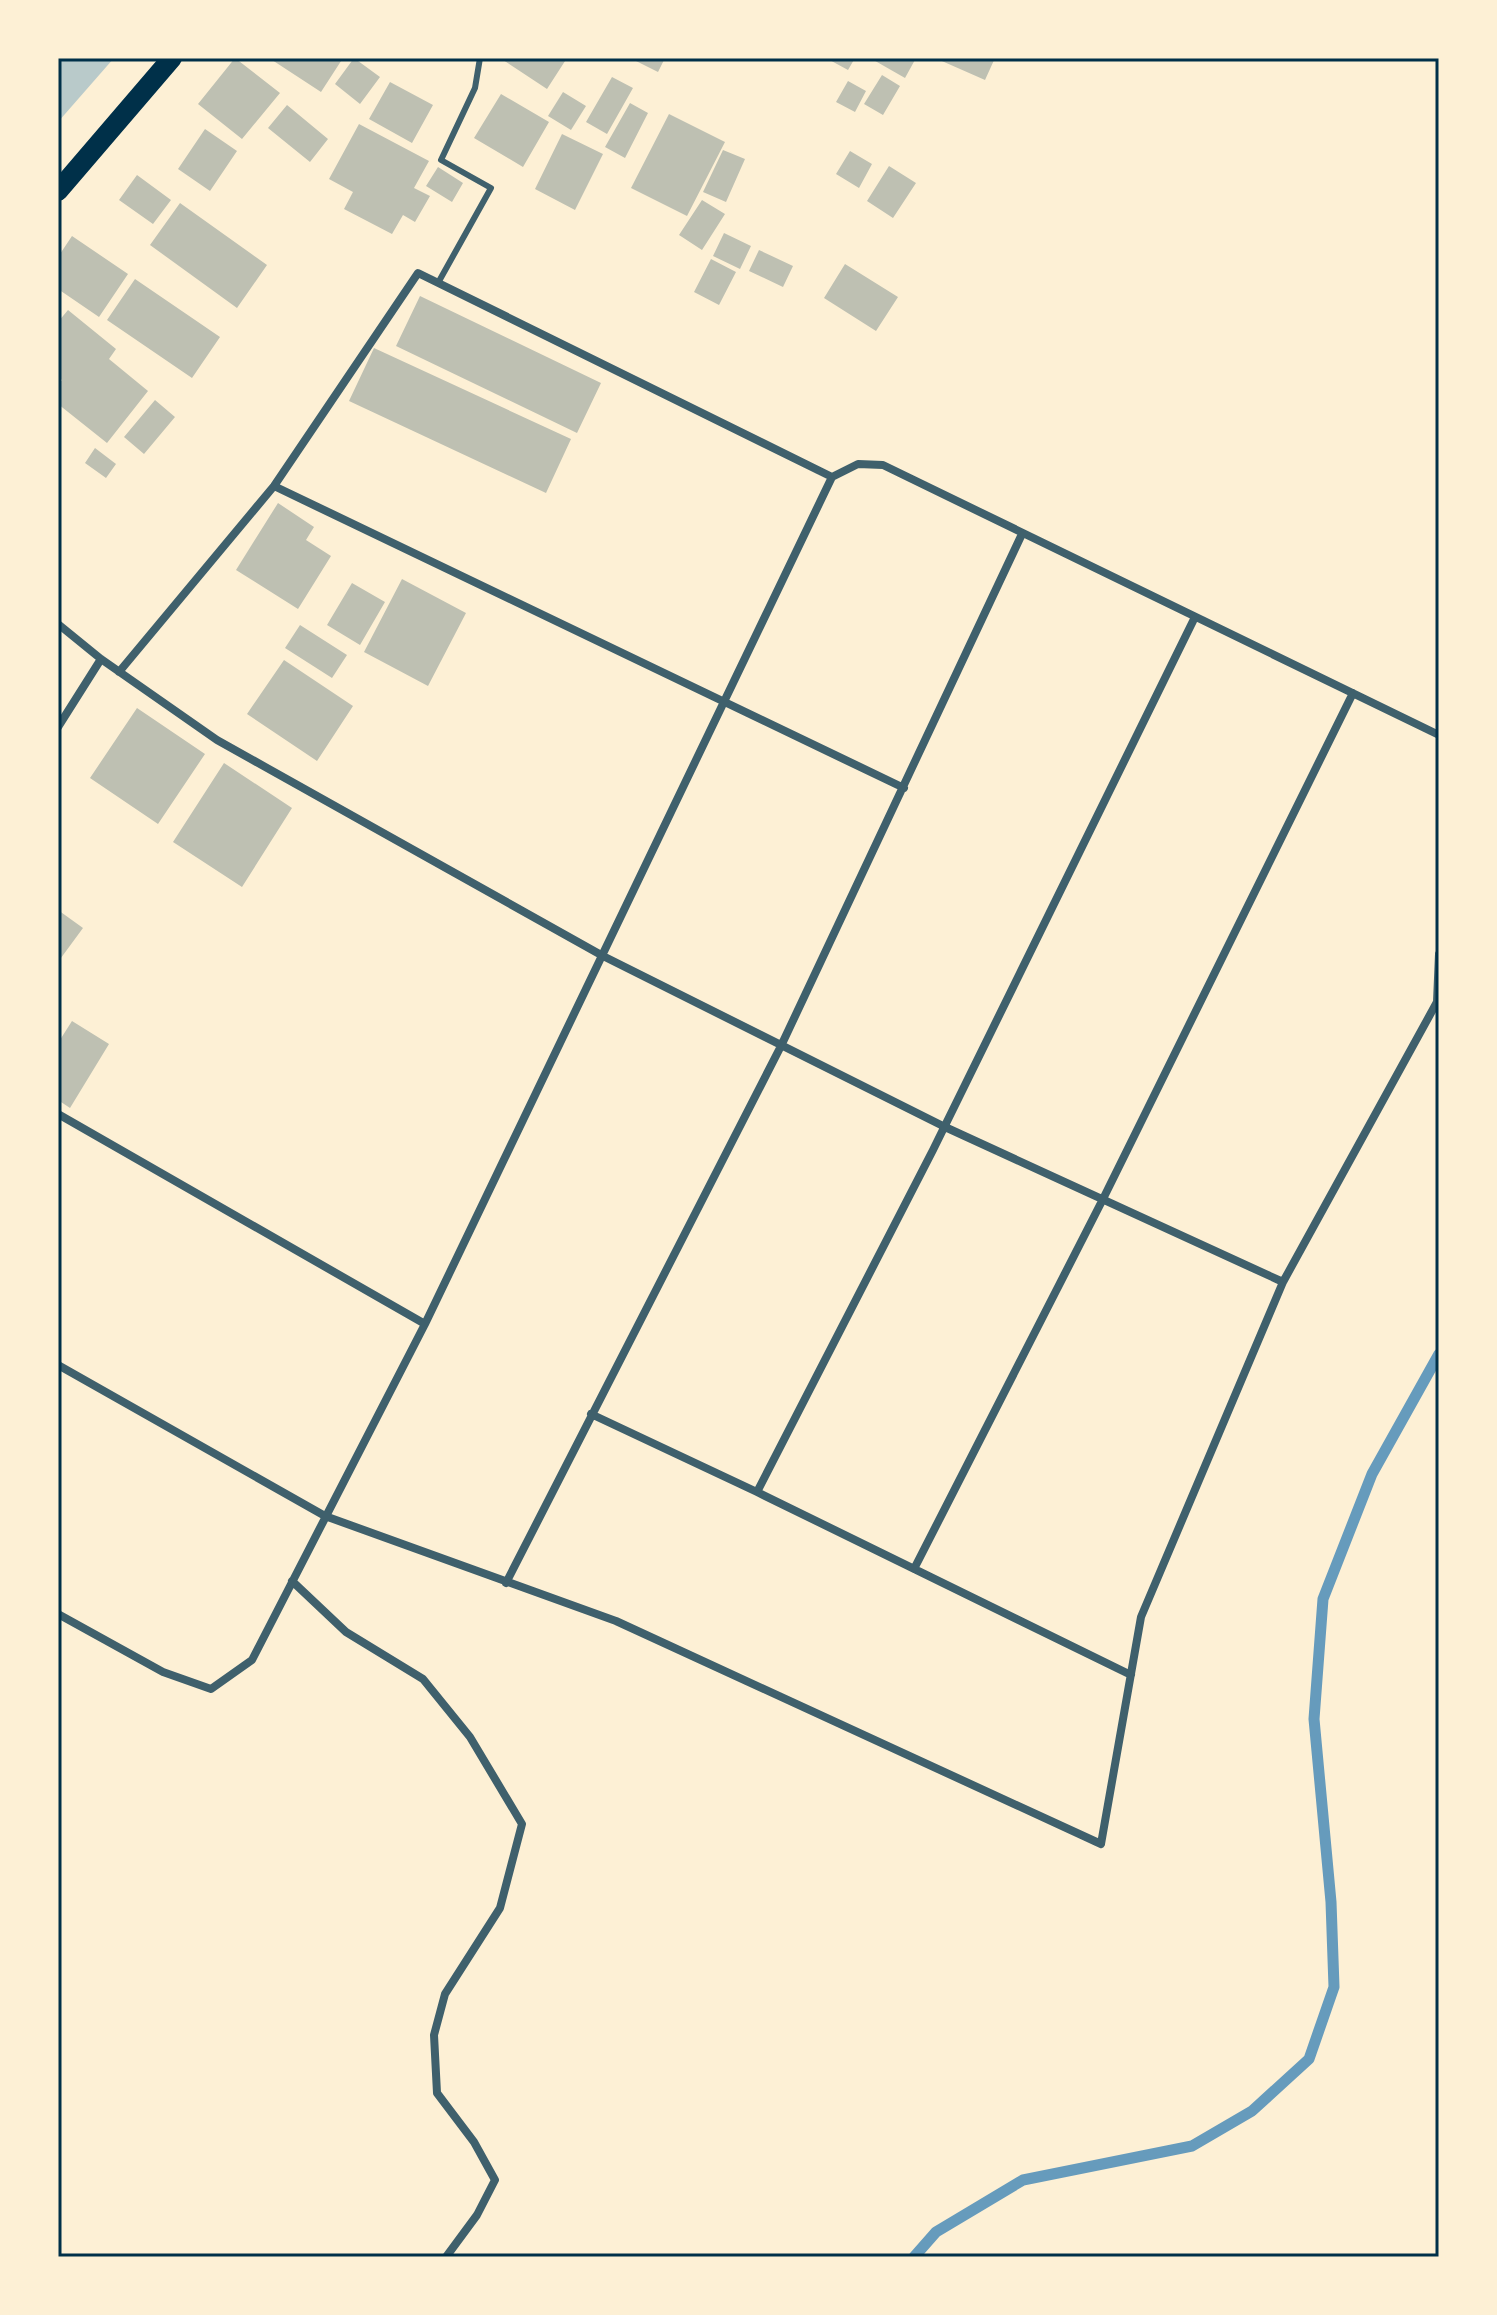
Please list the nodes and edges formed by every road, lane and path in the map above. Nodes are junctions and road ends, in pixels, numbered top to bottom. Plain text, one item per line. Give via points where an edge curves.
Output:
1 (172, 58) edge
2 (480, 58) edge
3 (58, 191) edge
4 (438, 283) junction
5 (832, 477) junction
6 (274, 486) junction
7 (1022, 534) junction
8 (1195, 617) junction
9 (58, 624) edge
10 (101, 659) junction
11 (119, 672) junction
12 (1353, 693) junction
13 (724, 702) junction
14 (58, 727) edge
15 (1439, 735) edge
16 (904, 788) junction
17 (1439, 954) edge
18 (603, 956) junction
19 (781, 1046) junction
20 (58, 1114) edge
21 (945, 1127) junction
22 (1103, 1199) junction
23 (1283, 1282) junction
24 (425, 1324) junction
25 (58, 1365) edge
26 (591, 1414) junction
27 (757, 1492) junction
28 (325, 1516) junction
29 (914, 1569) junction
30 (292, 1581) junction
31 (506, 1583) junction
32 (58, 1614) edge
33 (1131, 1675) junction
34 (446, 2257) edge

1 - 3 main road
2 - 4 lane via 475,88 441,160 491,188
4 - 5 street
4 - 6 street via 418,273
5 - 7 street via 858,464 883,465
5 - 13 street
6 - 11 street
6 - 13 street
7 - 8 street
7 - 16 street
8 - 12 street
8 - 21 street
9 - 10 street
10 - 11 street
10 - 14 street
11 - 18 street via 217,740
12 - 15 street
12 - 22 street
13 - 16 street
13 - 18 street
16 - 19 street
17 - 23 street via 1437,1002
18 - 19 street
18 - 24 street
19 - 21 street
19 - 26 street
20 - 24 street
21 - 22 street
21 - 27 street
22 - 23 street
22 - 29 street
23 - 33 street via 1141,1617
24 - 28 street
25 - 28 street
26 - 27 street
26 - 31 street
27 - 29 street
28 - 30 street
28 - 31 street
29 - 33 street
30 - 32 street via 252,1660 211,1689 163,1672
30 - 34 street via 346,1632 423,1679 470,1737 522,1824 500,1908 445,1994 434,2035 437,2093 495,2180
31 - 33 street via 616,1621 1101,1844

